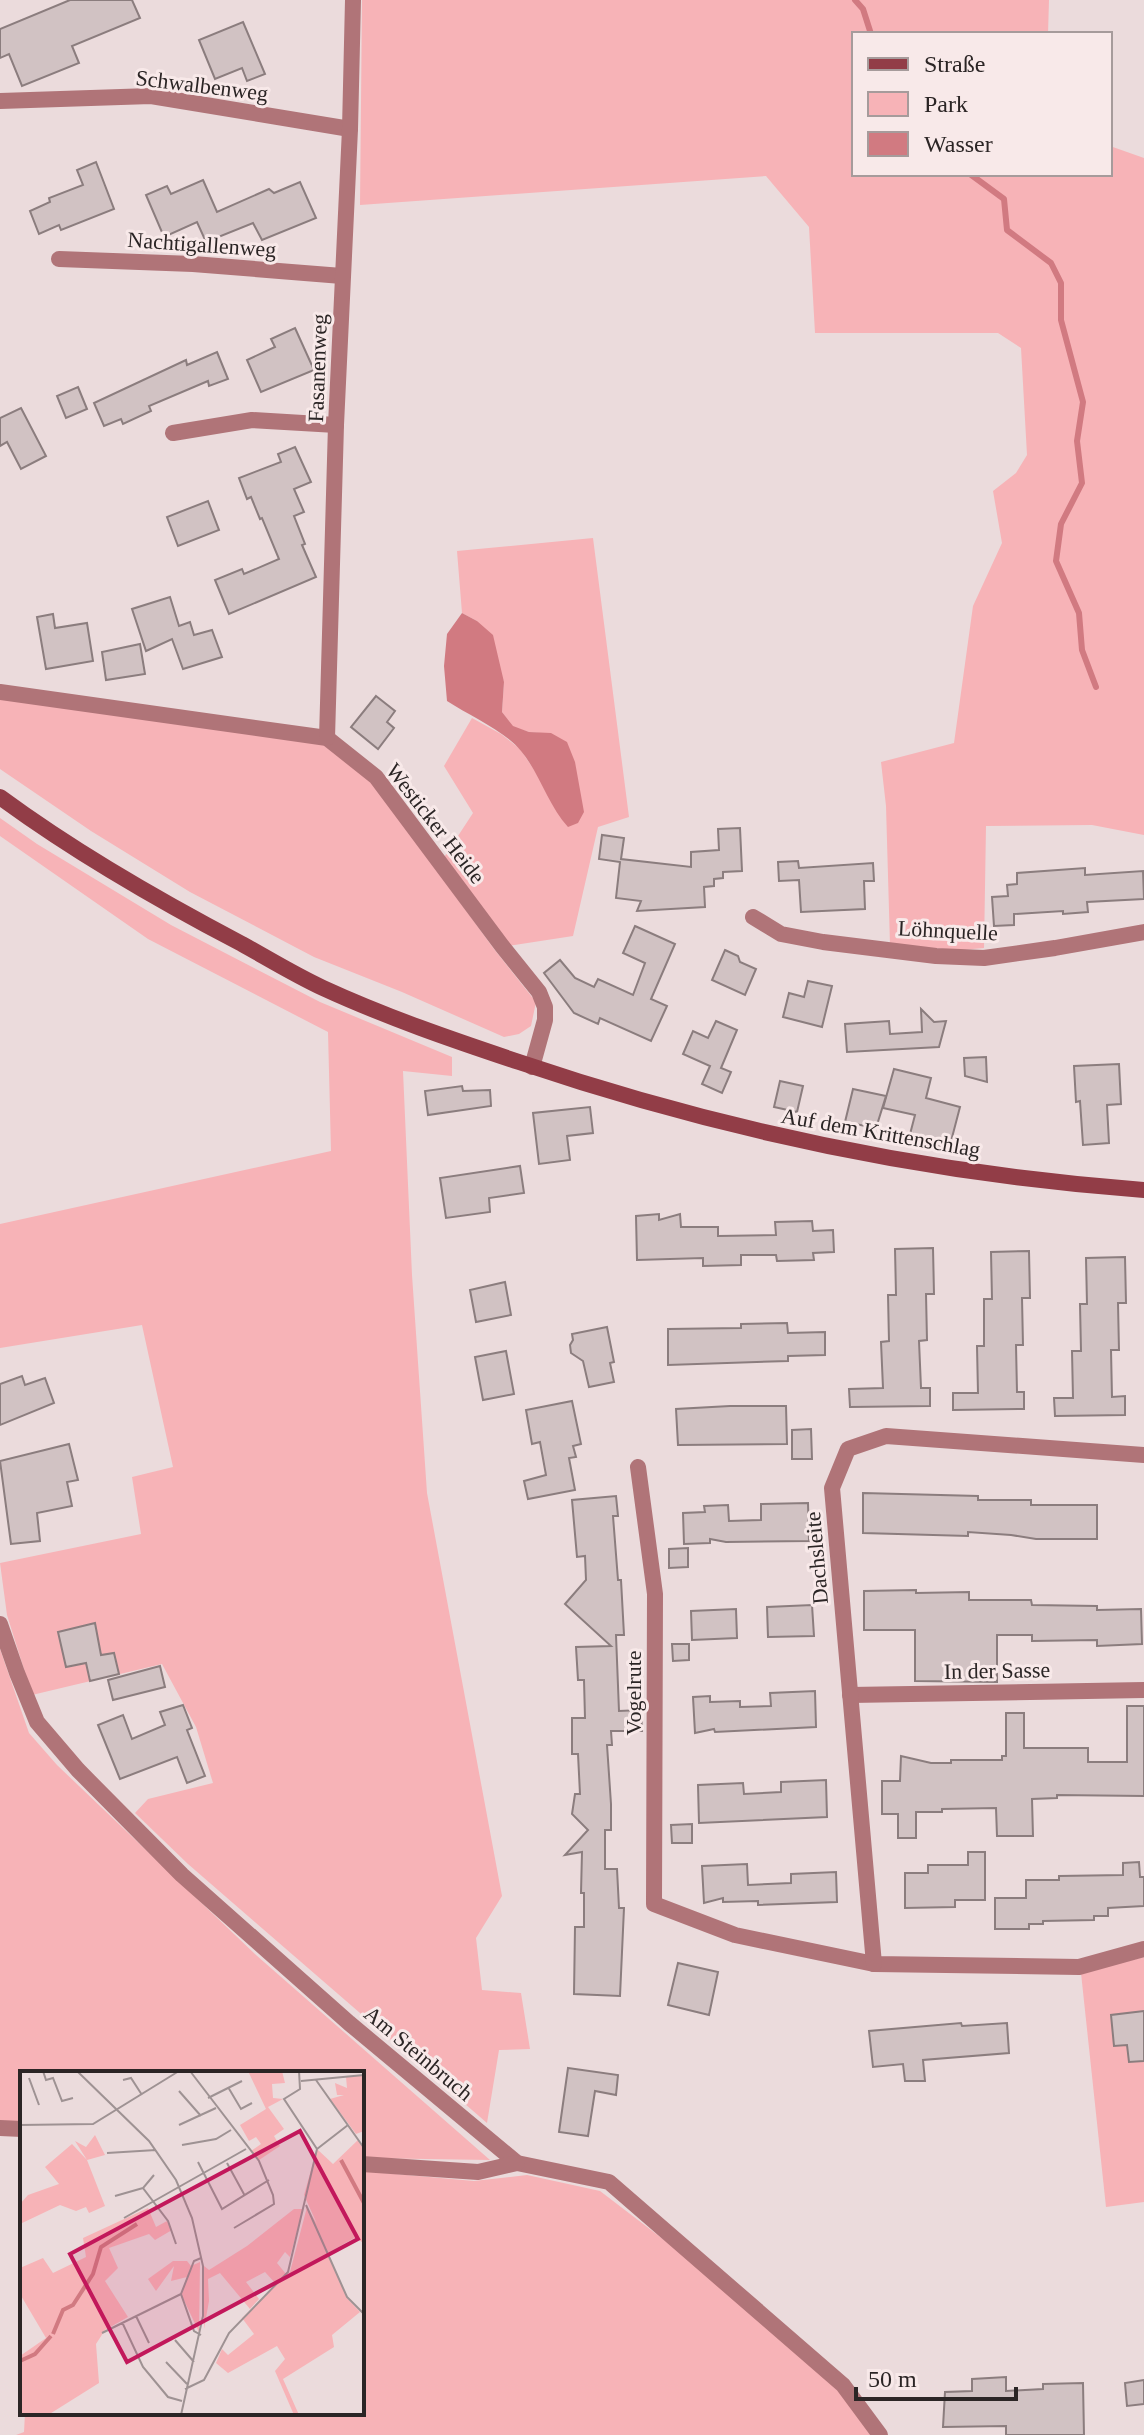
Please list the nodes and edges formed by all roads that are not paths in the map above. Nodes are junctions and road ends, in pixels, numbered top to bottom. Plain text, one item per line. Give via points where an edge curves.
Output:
1 (353, 0) edge
2 (0, 101) edge
3 (350, 129) junction
4 (59, 259) dead end
5 (342, 276) junction
6 (336, 425) junction
7 (173, 433) dead end
8 (0, 692) edge
9 (327, 738) junction
10 (0, 797) edge
11 (753, 917) dead end
12 (1144, 932) edge
13 (532, 1067) junction
14 (1144, 1190) edge
15 (1144, 1455) edge
16 (638, 1467) dead end
17 (0, 1624) edge
18 (1144, 1690) edge
19 (850, 1695) junction
20 (1144, 1949) edge
21 (874, 1964) junction
22 (0, 2128) edge
23 (20, 2129) edge
24 (517, 2163) junction
25 (364, 2164) edge
26 (880, 2435) edge

1 - 3 street, Fasanenweg
2 - 3 street, Schwalbenweg via 151,96
3 - 5 street, Fasanenweg
4 - 5 street, Nachtigallenweg
5 - 6 street, Fasanenweg
6 - 7 street via 252,420
6 - 9 street, Fasanenweg
8 - 9 street
9 - 13 street, Westicker Heide via 376,777 539,992 545,1020
10 - 13 street via 178,911 323,987
11 - 12 street, Löhnquelle via 781,934 823,942 984,958
13 - 14 street, Auf dem Krittenschlag via 797,1141 1001,1176
15 - 19 street, Dachsleite via 886,1436 848,1449 832,1488
16 - 21 street, Vogelrute via 655,1594 654,1904 735,1935
17 - 24 street, Am Steinbruch via 37,1722 78,1770 182,1875
18 - 19 street, In der Sasse
19 - 21 street, Dachsleite
20 - 21 street via 1079,1967
22 - 23 street
24 - 25 street via 478,2172
24 - 26 street, Am Steinbruch via 609,2182 843,2385

